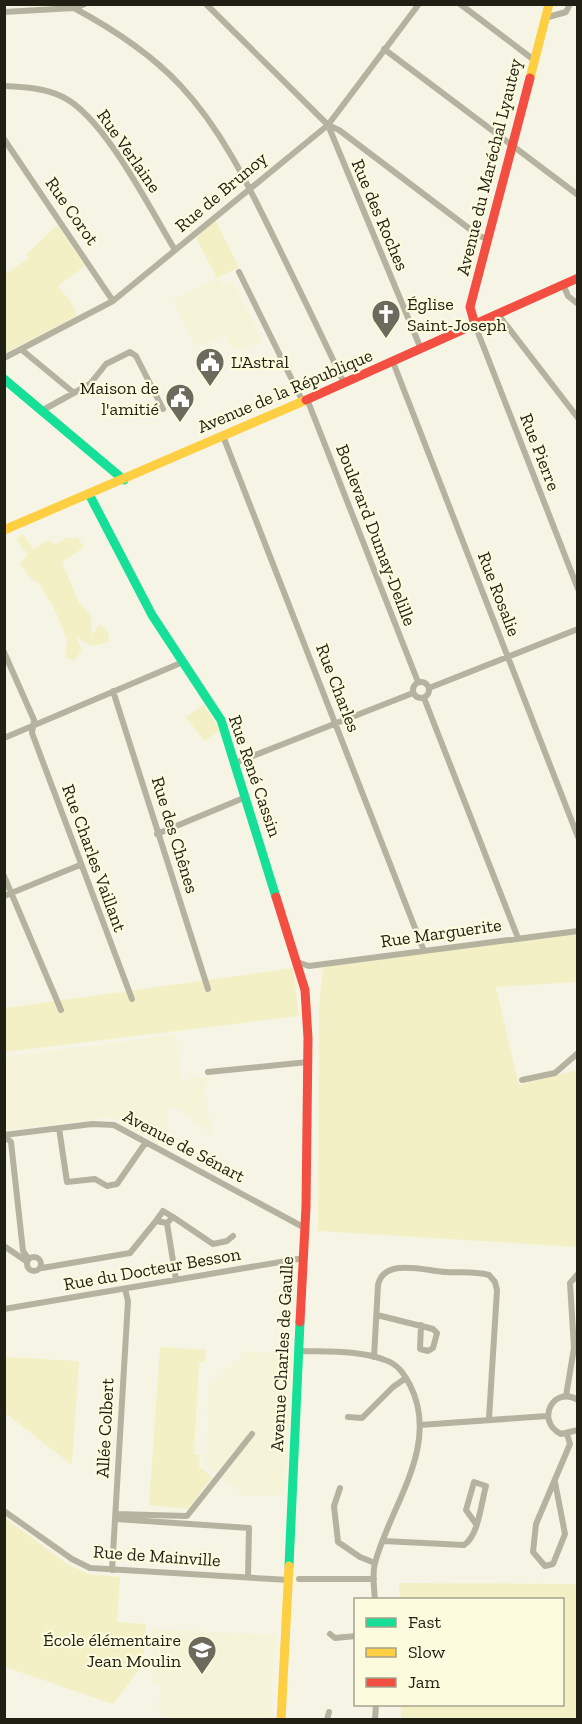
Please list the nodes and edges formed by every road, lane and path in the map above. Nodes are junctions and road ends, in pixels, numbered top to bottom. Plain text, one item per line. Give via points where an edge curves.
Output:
1 (85, 4) edge
2 (206, 4) edge
3 (419, 4) edge
4 (460, 4) edge
5 (549, 4) edge
6 (570, 4) edge
7 (74, 8) junction
8 (4, 12) edge
9 (545, 18) junction
10 (384, 49) junction
11 (534, 60) junction
12 (4, 86) edge
13 (328, 125) junction
14 (4, 139) edge
15 (511, 146) junction
16 (249, 188) junction
17 (578, 195) edge
18 (488, 239) junction
19 (175, 250) junction
20 (239, 272) dead end
21 (578, 278) edge
22 (563, 284) junction
23 (113, 301) junction
24 (578, 304) edge
25 (497, 313) junction
26 (475, 325) junction
27 (421, 349) junction
28 (22, 350) junction
29 (4, 358) edge
30 (393, 362) junction
31 (4, 379) edge
32 (344, 383) junction
33 (74, 393) junction
34 (305, 400) junction
35 (163, 409) dead end
36 (43, 410) junction
37 (578, 418) edge
38 (223, 435) junction
39 (124, 480) junction
40 (89, 494) junction
41 (4, 530) edge
42 (578, 589) edge
43 (578, 629) edge
44 (4, 652) edge
45 (508, 657) junction
46 (183, 662) junction
47 (418, 682) junction
48 (429, 688) junction
49 (113, 691) junction
50 (413, 693) junction
51 (424, 698) junction
52 (336, 724) junction
53 (33, 726) junction
54 (4, 738) edge
55 (235, 763) junction
56 (246, 797) junction
57 (157, 834) junction
58 (578, 837) edge
59 (80, 865) junction
60 (4, 876) edge
61 (12, 894) junction
62 (4, 897) edge
63 (578, 931) edge
64 (518, 938) junction
65 (424, 951) junction
66 (297, 962) junction
67 (309, 966) junction
68 (208, 989) dead end
69 (304, 990) junction
70 (132, 999) dead end
71 (61, 1010) dead end
72 (578, 1053) edge
73 (308, 1062) junction
74 (208, 1072) dead end
75 (522, 1080) dead end
76 (59, 1128) junction
77 (4, 1136) edge
78 (146, 1142) junction
79 (173, 1217) junction
80 (156, 1221) junction
81 (167, 1223) junction
82 (305, 1228) junction
83 (233, 1236) dead end
84 (4, 1246) edge
85 (304, 1258) junction
86 (27, 1260) junction
87 (578, 1274) edge
88 (176, 1280) junction
89 (125, 1289) junction
90 (4, 1309) edge
91 (377, 1315) junction
92 (576, 1322) edge
93 (422, 1325) dead end
94 (299, 1351) junction
95 (374, 1357) junction
96 (406, 1378) junction
97 (566, 1396) junction
98 (578, 1400) edge
99 (547, 1416) junction
100 (348, 1417) dead end
101 (489, 1418) junction
102 (420, 1425) junction
103 (578, 1430) edge
104 (252, 1434) dead end
105 (567, 1434) junction
106 (555, 1482) junction
107 (340, 1488) dead end
108 (4, 1511) edge
109 (116, 1516) junction
110 (476, 1524) junction
111 (383, 1541) junction
112 (375, 1563) junction
113 (112, 1570) junction
114 (248, 1577) junction
115 (299, 1579) dead end
116 (374, 1579) junction
117 (289, 1580) junction
118 (375, 1598) edge
119 (330, 1634) dead end
120 (354, 1636) edge
121 (329, 1712) dead end
122 (281, 1719) edge
123 (327, 1719) edge

1 - 7 street
2 - 13 street
3 - 10 street, Rue de Brunoy
4 - 11 street
5 - 9 main road, Avenue du Maréchal Lyautey
6 - 9 street via 566,12
7 - 8 street
7 - 16 street via 129,41 180,86 212,124
9 - 11 main road, Avenue du Maréchal Lyautey
10 - 13 street, Rue de Brunoy
10 - 15 street
11 - 15 main road, Avenue du Maréchal Lyautey
12 - 19 street, Rue Verlaine via 51,92 89,117 119,157
13 - 16 street, Rue de Brunoy
13 - 18 street
13 - 27 street, Rue des Roches
14 - 23 street, Rue Corot
15 - 17 street
15 - 18 main road, Avenue du Maréchal Lyautey
16 - 19 street, Rue de Brunoy
16 - 32 street
18 - 26 main road, Avenue du Maréchal Lyautey via 470,307
19 - 23 street, Rue de Brunoy
20 - 34 street, Boulevard Dumay-Delille
21 - 22 main road, Avenue de la République
22 - 24 street via 568,296
22 - 25 main road, Avenue de la République
23 - 28 street, Rue de Brunoy
25 - 26 main road, Avenue de la République
25 - 37 street
26 - 27 main road, Avenue de la République
26 - 42 street, Rue Pierre
27 - 30 main road, Avenue de la République
28 - 29 street, Rue de Brunoy
28 - 33 street
30 - 32 main road, Avenue de la République
30 - 45 street, Rue Rosalie
31 - 36 main road
32 - 34 main road, Avenue de la République
33 - 35 street via 90,384 106,364 130,352 136,356
33 - 36 street
34 - 38 main road, Avenue de la République
34 - 47 street, Boulevard Dumay-Delille
36 - 39 main road
38 - 39 main road, Avenue de la République
38 - 52 street, Rue Charles
39 - 40 main road, Avenue de la République
40 - 41 main road, Avenue de la République
40 - 46 main road, Rue René Cassin via 152,615
43 - 45 street
44 - 53 street, Rue Charles Vaillant via 34,720
45 - 48 street
45 - 58 street, Rue Rosalie
46 - 49 street
46 - 55 main road, Rue René Cassin via 221,720
47 - 48 street
47 - 50 street
48 - 51 street
49 - 53 street
49 - 57 street, Rue des Chênes
50 - 51 street
50 - 52 street
51 - 64 street
52 - 55 street
52 - 65 street, Rue Charles
53 - 54 street
53 - 59 street, Rue Charles Vaillant via 32,733
55 - 56 main road, Rue René Cassin
56 - 57 street
56 - 66 main road, Rue René Cassin
57 - 68 street, Rue des Chênes
59 - 61 street
59 - 70 street, Rue Charles Vaillant
60 - 61 street
61 - 62 street
61 - 71 street
63 - 64 street, Rue Marguerite
64 - 65 street, Rue Marguerite
65 - 67 street, Rue Marguerite
66 - 67 street, Rue Marguerite
66 - 69 main road, Rue René Cassin
67 - 69 street
69 - 73 main road, Avenue Charles de Gaulle
72 - 75 street via 555,1073
73 - 74 street
73 - 82 main road, Avenue Charles de Gaulle
76 - 77 street, Avenue de Sénart
76 - 78 street, Avenue de Sénart via 103,1123
76 - 78 street via 67,1182 95,1179 107,1186 117,1184
77 - 86 street via 11,1142
78 - 82 street, Avenue de Sénart
79 - 80 street via 163,1211
79 - 81 street
79 - 83 street via 213,1244
80 - 81 street
80 - 86 street via 130,1253 42,1268 38,1260
81 - 88 street
82 - 85 main road, Avenue Charles de Gaulle
84 - 86 street
85 - 88 street, Rue du Docteur Besson
85 - 94 main road, Avenue Charles de Gaulle
87 - 92 street via 570,1283
88 - 89 street, Rue du Docteur Besson
89 - 90 street, Rue du Docteur Besson
89 - 109 street, Allée Colbert via 128,1301
91 - 93 street
91 - 95 street
91 - 101 street via 379,1279 392,1270 407,1267 481,1273 495,1282
92 - 97 street
94 - 95 street
94 - 117 main road, Avenue Charles de Gaulle
95 - 96 street via 399,1367
96 - 100 street via 362,1418
96 - 102 street
97 - 98 street
97 - 99 street via 553,1401
99 - 101 street
99 - 105 street via 555,1431
101 - 102 street
102 - 111 street via 412,1470
103 - 105 street
104 - 109 street via 187,1516
105 - 106 street via 570,1444
106 - 106 street via 534,1536 533,1552 545,1566 553,1564 565,1534
107 - 112 street via 334,1506 338,1542
108 - 113 street, Rue de Mainville via 90,1569
109 - 113 street, Allée Colbert
109 - 114 street via 249,1528
110 - 110 street via 486,1486 474,1482 466,1510
110 - 111 street via 472,1538 464,1545
111 - 112 street
112 - 116 street
113 - 114 street, Rue de Mainville
114 - 117 street, Rue de Mainville
115 - 116 street
116 - 118 street
117 - 122 main road, Avenue Charles de Gaulle
119 - 120 street via 335,1638
121 - 123 street

